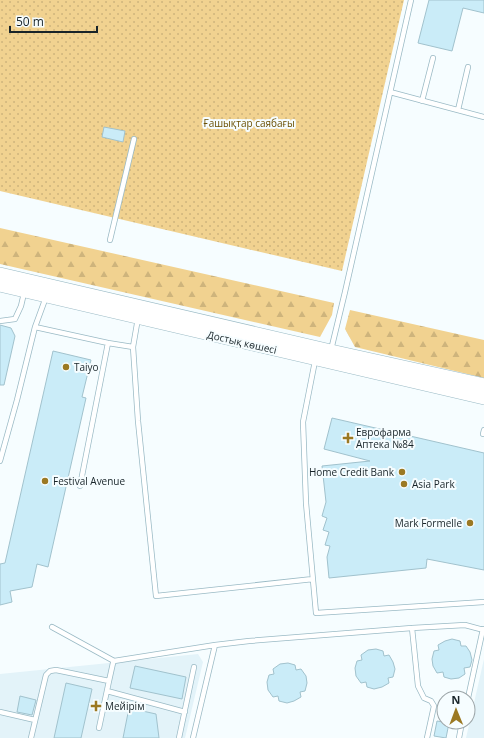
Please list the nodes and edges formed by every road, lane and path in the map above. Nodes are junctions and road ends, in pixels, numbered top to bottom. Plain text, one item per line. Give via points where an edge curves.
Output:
1 (411, 0) edge
2 (433, 58) dead end
3 (468, 67) dead end
4 (390, 92) junction
5 (422, 101) junction
6 (458, 110) junction
7 (484, 117) edge
8 (134, 139) dead end
9 (110, 240) dead end
10 (0, 274) edge
11 (0, 285) edge
12 (24, 291) junction
13 (48, 291) junction
14 (138, 318) junction
15 (0, 321) edge
16 (35, 327) junction
17 (108, 344) junction
18 (134, 347) junction
19 (331, 351) junction
20 (316, 359) junction
21 (484, 385) edge
22 (484, 398) edge
23 (0, 461) edge
24 (80, 486) dead end
25 (313, 579) junction
26 (484, 602) edge
27 (52, 627) dead end
28 (412, 628) junction
29 (483, 630) edge
30 (215, 645) junction
31 (114, 661) junction
32 (194, 667) dead end
33 (109, 681) junction
34 (470, 690) edge
35 (106, 691) junction
36 (0, 712) edge
37 (185, 712) junction
38 (35, 720) junction
39 (99, 728) dead end
40 (31, 738) edge
41 (179, 738) edge
42 (193, 738) edge
43 (428, 738) edge

1 - 4 lane
2 - 5 lane
3 - 6 lane
4 - 5 lane
4 - 19 lane
5 - 6 lane
6 - 7 lane
8 - 9 lane
10 - 13 street, Достық көшесі
11 - 12 street, Достық көшесі
12 - 13 street, Достық көшесі
12 - 15 lane via 15,319
13 - 14 street, Достық көшесі
13 - 16 lane
13 - 19 street, Достық көшесі
14 - 18 lane
14 - 20 street, Достық көшесі
16 - 17 lane
16 - 23 lane
17 - 18 lane
17 - 24 lane
18 - 25 lane via 138,421 156,596
19 - 21 street, Достық көшесі
20 - 22 street, Достық көшесі
20 - 25 lane via 303,422 306,503
25 - 26 lane via 316,613
27 - 31 lane
28 - 29 lane via 465,625
28 - 30 lane
28 - 43 lane via 418,686 424,698 431,701 434,706
29 - 34 lane
30 - 31 lane
30 - 42 lane
31 - 33 lane
32 - 37 lane
33 - 35 lane
33 - 38 lane via 50,671 46,676
35 - 37 lane
35 - 39 lane
36 - 38 lane
37 - 41 lane
38 - 40 lane

